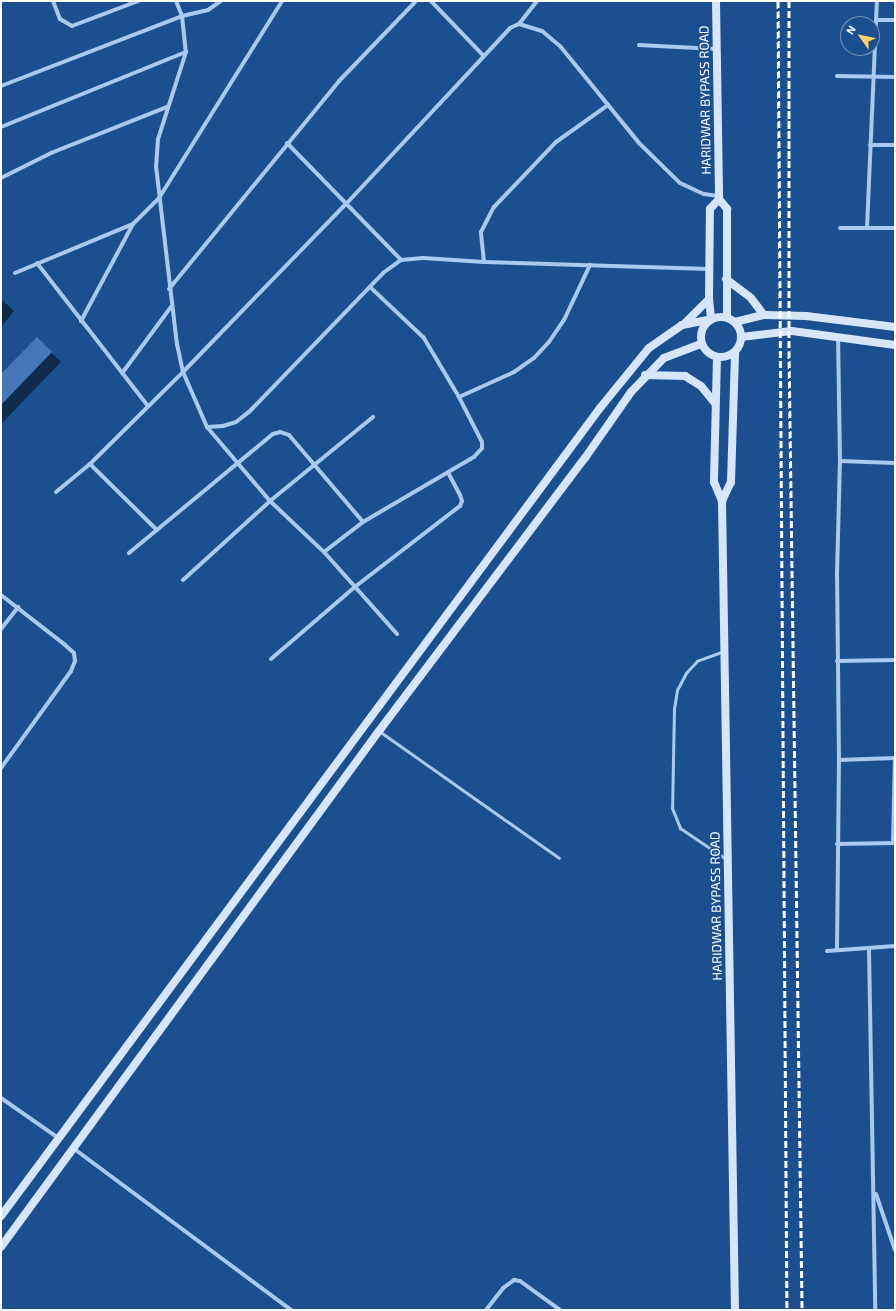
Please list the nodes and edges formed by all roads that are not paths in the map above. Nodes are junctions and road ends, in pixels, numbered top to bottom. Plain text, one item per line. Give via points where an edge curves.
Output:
1 (53, 1) edge
2 (138, 1) edge
3 (176, 1) edge
4 (221, 1) edge
5 (282, 1) edge
6 (416, 1) edge
7 (431, 1) edge
8 (537, 1) edge
9 (716, 1) edge
10 (877, 1) edge
11 (182, 16) junction
12 (877, 16) edge
13 (880, 20) edge
14 (895, 20) edge
15 (519, 24) junction
16 (639, 45) dead end
17 (716, 49) junction
18 (186, 52) junction
19 (484, 56) junction
20 (875, 56) edge
21 (837, 76) dead end
22 (874, 76) junction
23 (895, 77) edge
24 (1, 86) edge
25 (608, 105) junction
26 (167, 107) junction
27 (1, 127) edge
28 (286, 143) junction
29 (870, 145) junction
30 (895, 145) edge
31 (1, 178) edge
32 (719, 197) junction
33 (159, 198) junction
34 (347, 203) junction
35 (133, 224) junction
36 (840, 228) dead end
37 (867, 228) junction
38 (895, 228) edge
39 (401, 260) junction
40 (37, 262) junction
41 (484, 262) junction
42 (590, 265) junction
43 (710, 269) junction
44 (14, 273) dead end
45 (726, 279) junction
46 (370, 287) junction
47 (169, 289) junction
48 (709, 299) junction
49 (171, 307) junction
50 (764, 315) junction
51 (727, 317) junction
52 (710, 319) junction
53 (81, 321) junction
54 (735, 322) junction
55 (682, 325) junction
56 (895, 327) edge
57 (741, 337) junction
58 (838, 337) junction
59 (702, 344) junction
60 (895, 345) edge
61 (735, 352) junction
62 (717, 357) junction
63 (123, 372) junction
64 (183, 372) junction
65 (645, 375) junction
66 (459, 397) junction
67 (715, 402) junction
68 (147, 405) junction
69 (373, 417) dead end
70 (207, 427) junction
71 (840, 461) junction
72 (315, 463) junction
73 (895, 463) edge
74 (90, 464) junction
75 (238, 465) junction
76 (448, 472) junction
77 (56, 492) dead end
78 (270, 501) junction
79 (722, 501) junction
80 (363, 522) junction
81 (157, 530) junction
82 (324, 552) junction
83 (129, 553) dead end
84 (183, 580) dead end
85 (356, 586) junction
86 (1, 595) edge
87 (18, 608) junction
88 (1, 629) edge
89 (397, 634) dead end
90 (724, 651) junction
91 (271, 659) dead end
92 (895, 660) edge
93 (836, 661) junction
94 (379, 731) junction
95 (895, 758) edge
96 (839, 760) junction
97 (1, 768) edge
98 (894, 843) edge
99 (837, 844) junction
100 (559, 858) dead end
101 (727, 860) junction
102 (895, 946) edge
103 (869, 949) junction
104 (837, 950) junction
105 (827, 951) dead end
106 (1, 1098) edge
107 (57, 1137) junction
108 (73, 1148) junction
109 (874, 1190) junction
110 (1, 1216) edge
111 (1, 1247) edge
112 (895, 1250) edge
113 (292, 1310) edge
114 (486, 1310) edge
115 (560, 1310) edge
116 (735, 1310) edge
117 (875, 1310) edge

1 - 2 street via 60,19 72,26
3 - 11 street
4 - 11 street via 208,10
5 - 33 street
6 - 28 street via 339,81
7 - 19 street
8 - 15 street
9 - 17 main road, HARIDWAR BYPASS ROAD
10 - 12 street
11 - 18 street
11 - 24 street
13 - 14 street
15 - 19 street via 510,28
15 - 25 street via 542,31 560,46
16 - 17 street
17 - 32 main road, HARIDWAR BYPASS ROAD
18 - 26 street
18 - 27 street
19 - 34 street
20 - 22 street
21 - 22 street
22 - 23 street
22 - 29 street
25 - 32 street via 639,143 680,183 704,194
25 - 41 street via 556,142 494,207 481,232
26 - 31 street via 70,145
26 - 33 street via 158,139 156,166
28 - 34 street
28 - 47 street
29 - 30 street
29 - 37 street
32 - 43 main road, HARIDWAR BYPASS ROAD via 710,209
32 - 45 main road, HARIDWAR BYPASS ROAD via 727,209
33 - 35 street
33 - 47 street
34 - 39 street
34 - 64 street
35 - 40 street
35 - 53 street
36 - 37 street
37 - 38 street
39 - 41 street via 423,258
39 - 46 street
40 - 44 street
40 - 53 street
41 - 42 street
42 - 43 street
42 - 66 street via 564,320 534,358 514,372
43 - 48 main road, HARIDWAR BYPASS ROAD
45 - 50 main road via 751,298
45 - 51 main road, HARIDWAR BYPASS ROAD
46 - 66 street via 424,338
46 - 70 street via 250,412 236,422
47 - 49 street
48 - 52 main road, HARIDWAR BYPASS ROAD
48 - 55 main road
49 - 63 street
49 - 64 street
50 - 54 main road
50 - 56 main road via 806,316
51 - 52 main road
51 - 54 main road
52 - 55 main road
52 - 59 main road via 702,328
53 - 63 street
54 - 57 main road
55 - 107 main road via 649,348 600,408
57 - 58 main road via 792,331
57 - 61 main road
58 - 60 main road
58 - 71 street
59 - 62 main road via 708,352
59 - 65 main road via 664,358
61 - 62 main road
61 - 79 main road, HARIDWAR BYPASS ROAD via 730,482
62 - 67 main road, HARIDWAR BYPASS ROAD
63 - 68 street
64 - 68 street
64 - 70 street
65 - 67 main road via 685,376 701,386
65 - 94 main road
66 - 76 street via 482,442 482,448 474,457
67 - 79 main road, HARIDWAR BYPASS ROAD via 714,482
68 - 74 street
69 - 72 street
70 - 75 street
71 - 73 street
71 - 93 street
72 - 75 street via 289,435 280,432 273,434
72 - 78 street
72 - 80 street
74 - 77 street
74 - 81 street
75 - 78 street
75 - 81 street
76 - 80 street
76 - 85 street via 462,500 460,506
78 - 82 street
78 - 84 street
79 - 90 main road, HARIDWAR BYPASS ROAD
80 - 82 street
81 - 83 street
82 - 85 street
85 - 89 street
85 - 91 street
86 - 87 street
87 - 88 street
87 - 97 street via 74,653 75,661 72,671
90 - 101 main road, HARIDWAR BYPASS ROAD
90 - 101 lane via 697,661 686,673 677,690 674,708 672,808 680,828
92 - 93 street
93 - 96 street
94 - 100 lane
94 - 108 main road
95 - 96 street
95 - 98 street
96 - 99 street
98 - 99 street
99 - 104 street
101 - 116 main road, HARIDWAR BYPASS ROAD
102 - 103 street
103 - 104 street
103 - 109 street
104 - 105 street
106 - 107 street
107 - 110 main road
108 - 111 main road
108 - 113 street
109 - 112 street
109 - 117 street
114 - 115 street via 503,1288 514,1280 520,1281

